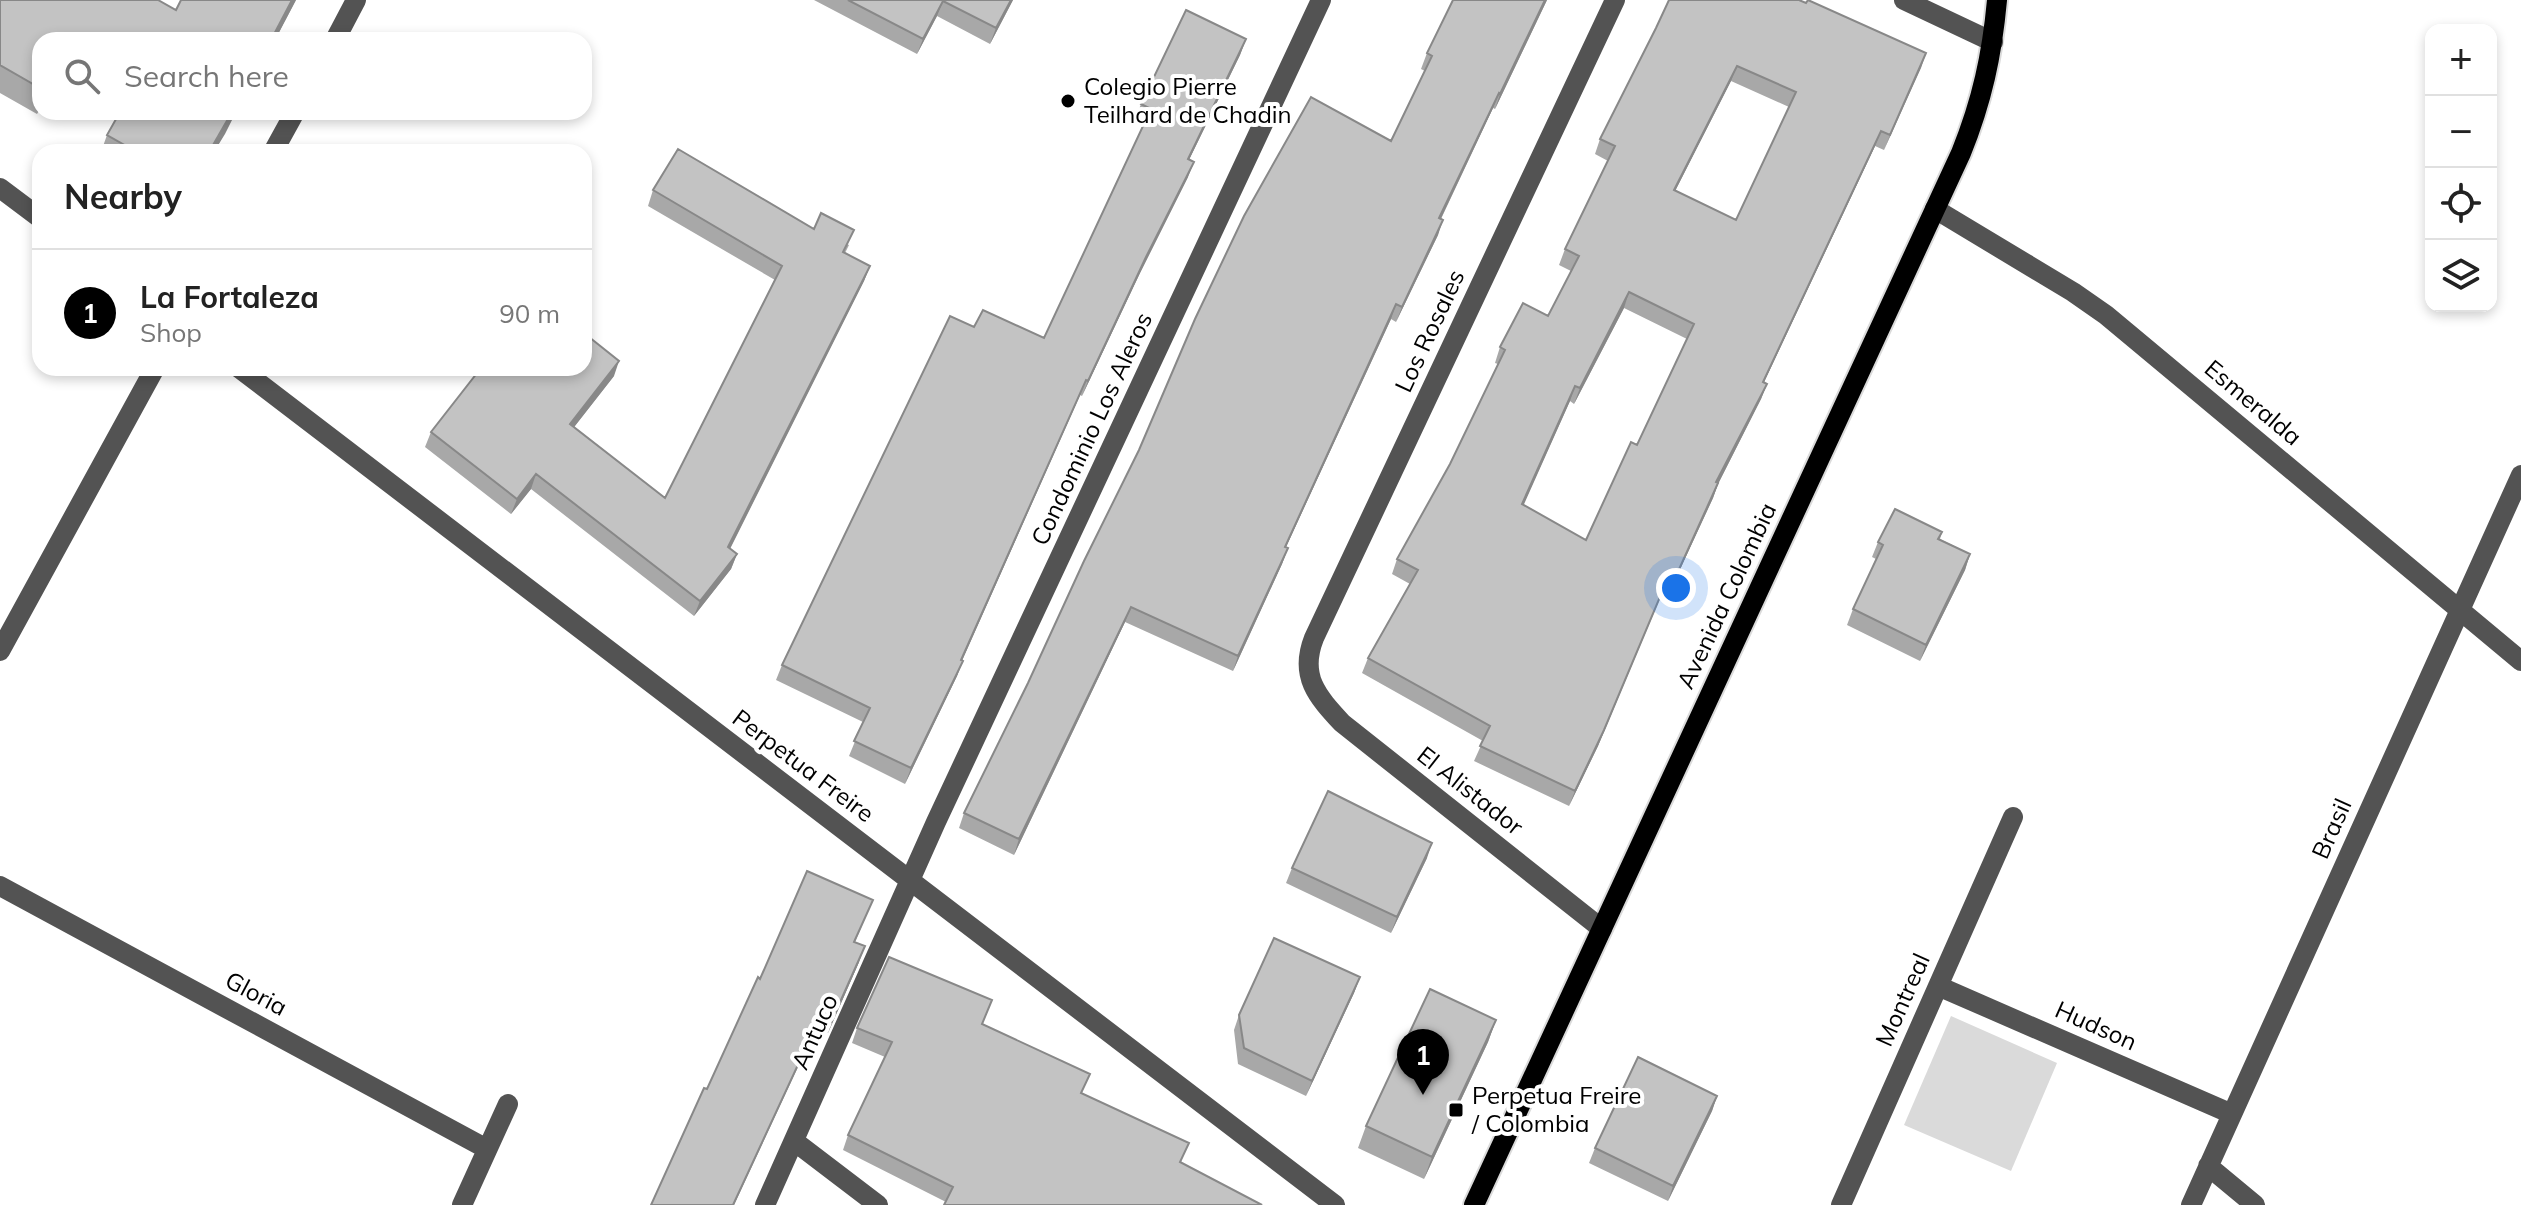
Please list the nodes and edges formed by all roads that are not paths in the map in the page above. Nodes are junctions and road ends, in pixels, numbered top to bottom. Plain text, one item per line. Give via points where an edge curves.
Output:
1 (356, 0) edge
2 (1321, 0) edge
3 (1615, 0) edge
4 (1904, 0) edge
5 (1997, 0) edge
6 (339, 32) edge
7 (1993, 42) junction
8 (291, 120) edge
9 (277, 144) edge
10 (0, 188) edge
11 (1935, 209) junction
12 (32, 212) edge
13 (151, 376) edge
14 (249, 376) edge
15 (2521, 475) edge
16 (2460, 609) junction
17 (0, 651) edge
18 (2521, 661) edge
19 (1313, 687) joint
20 (2013, 817) dead end
21 (911, 881) junction
22 (0, 886) edge
23 (1602, 929) junction
24 (1938, 986) junction
25 (508, 1104) dead end
26 (2232, 1114) junction
27 (794, 1141) junction
28 (487, 1149) junction
29 (2208, 1166) junction
30 (462, 1205) edge
31 (765, 1205) edge
32 (878, 1205) edge
33 (1335, 1205) edge
34 (1474, 1205) edge
35 (1841, 1205) edge
36 (2191, 1205) edge
37 (2255, 1205) edge

1 - 6 street
2 - 21 street, Condominio Los Aleros
3 - 19 street, Los Rosales via 1314,638 1308,662
4 - 7 street
5 - 7 main road, Avenida Colombia
7 - 11 main road, Avenida Colombia via 1972,124
8 - 9 street
10 - 12 street
11 - 16 street, Esmeralda via 2106,315
11 - 23 main road, Avenida Colombia
13 - 17 street
14 - 21 street, Perpetua Freire
15 - 16 street, Brasil
16 - 18 street, Esmeralda
16 - 26 street, Brasil
19 - 23 street, El Alistador via 1342,723
20 - 24 street, Montreal
21 - 27 street, Antuco
21 - 33 street, Perpetua Freire
22 - 28 street, Gloria
23 - 34 main road, Avenida Colombia
24 - 26 street, Hudson
24 - 35 street, Montreal
25 - 28 street
26 - 29 street, Brasil
27 - 31 street, Antuco
27 - 32 street
28 - 30 street
29 - 36 street, Brasil
29 - 37 street

